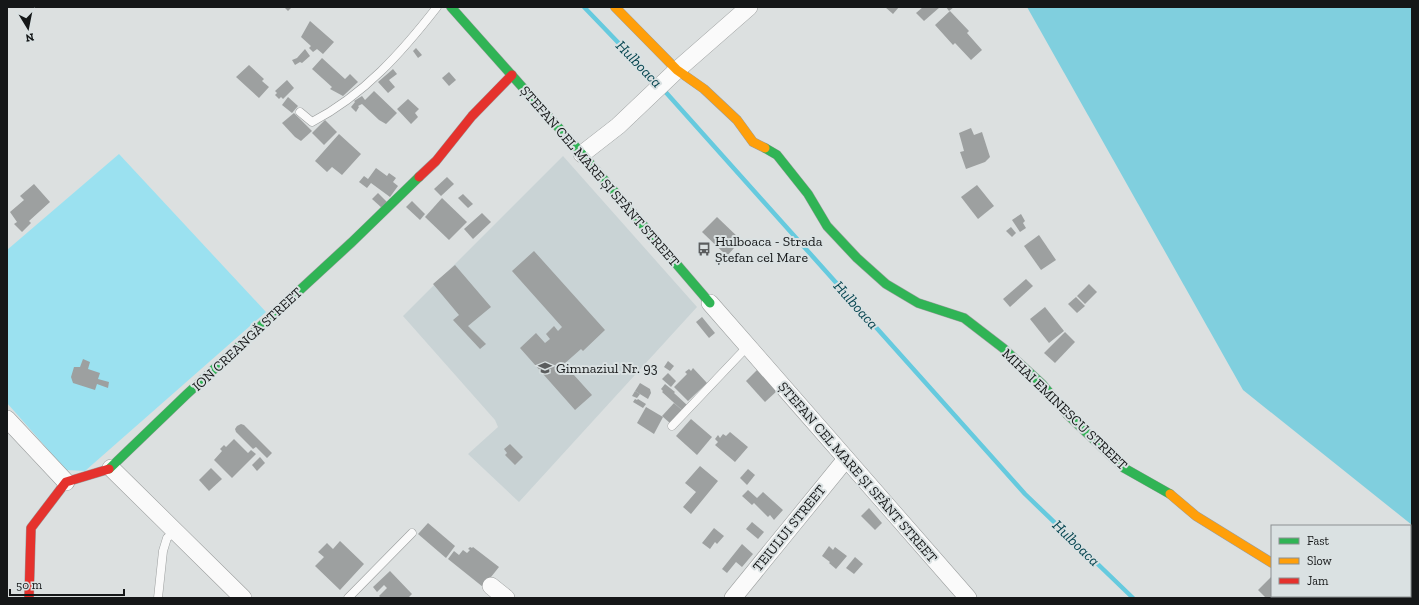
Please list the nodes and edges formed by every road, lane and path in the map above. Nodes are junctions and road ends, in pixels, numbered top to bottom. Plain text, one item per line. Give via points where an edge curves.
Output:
1 (437, 7) edge
2 (451, 7) edge
3 (615, 7) edge
4 (749, 7) edge
5 (673, 74) junction
6 (512, 75) junction
7 (300, 112) dead end
8 (582, 154) junction
9 (710, 303) joint
10 (747, 347) junction
11 (7, 419) edge
12 (672, 426) dead end
13 (846, 459) junction
14 (111, 468) junction
15 (66, 482) junction
16 (175, 531) junction
17 (412, 533) dead end
18 (1271, 562) edge
19 (491, 586) dead end
20 (29, 598) edge
21 (158, 598) edge
22 (243, 598) edge
23 (348, 598) edge
24 (506, 598) edge
25 (733, 598) edge
26 (968, 598) edge

1 - 7 lane via 394,59 355,95 312,122
2 - 6 street, ȘTEFAN CEL MARE ȘI SFÂNT STREET
3 - 5 street, MIHAI EMINESCU STREET
4 - 5 street
5 - 8 street via 618,126
5 - 18 street, MIHAI EMINESCU STREET via 704,89 737,120 753,142 777,155 808,194 827,226 856,258 886,284 918,303 964,318 1003,348 1042,384 1067,414 1124,468 1174,497 1196,516
6 - 8 street, ȘTEFAN CEL MARE ȘI SFÂNT STREET
6 - 14 street, ION CREANGĂ STREET via 472,116 436,161
8 - 9 street, ȘTEFAN CEL MARE ȘI SFÂNT STREET
9 - 10 street, ȘTEFAN CEL MARE ȘI SFÂNT STREET
10 - 12 lane
10 - 13 street, ȘTEFAN CEL MARE ȘI SFÂNT STREET
11 - 15 street
13 - 25 street, TEIULUI STREET
13 - 26 street, ȘTEFAN CEL MARE ȘI SFÂNT STREET
14 - 15 street
14 - 16 street
15 - 20 street via 31,528
16 - 21 lane via 167,538 163,551
16 - 22 street
17 - 23 lane
19 - 24 street

